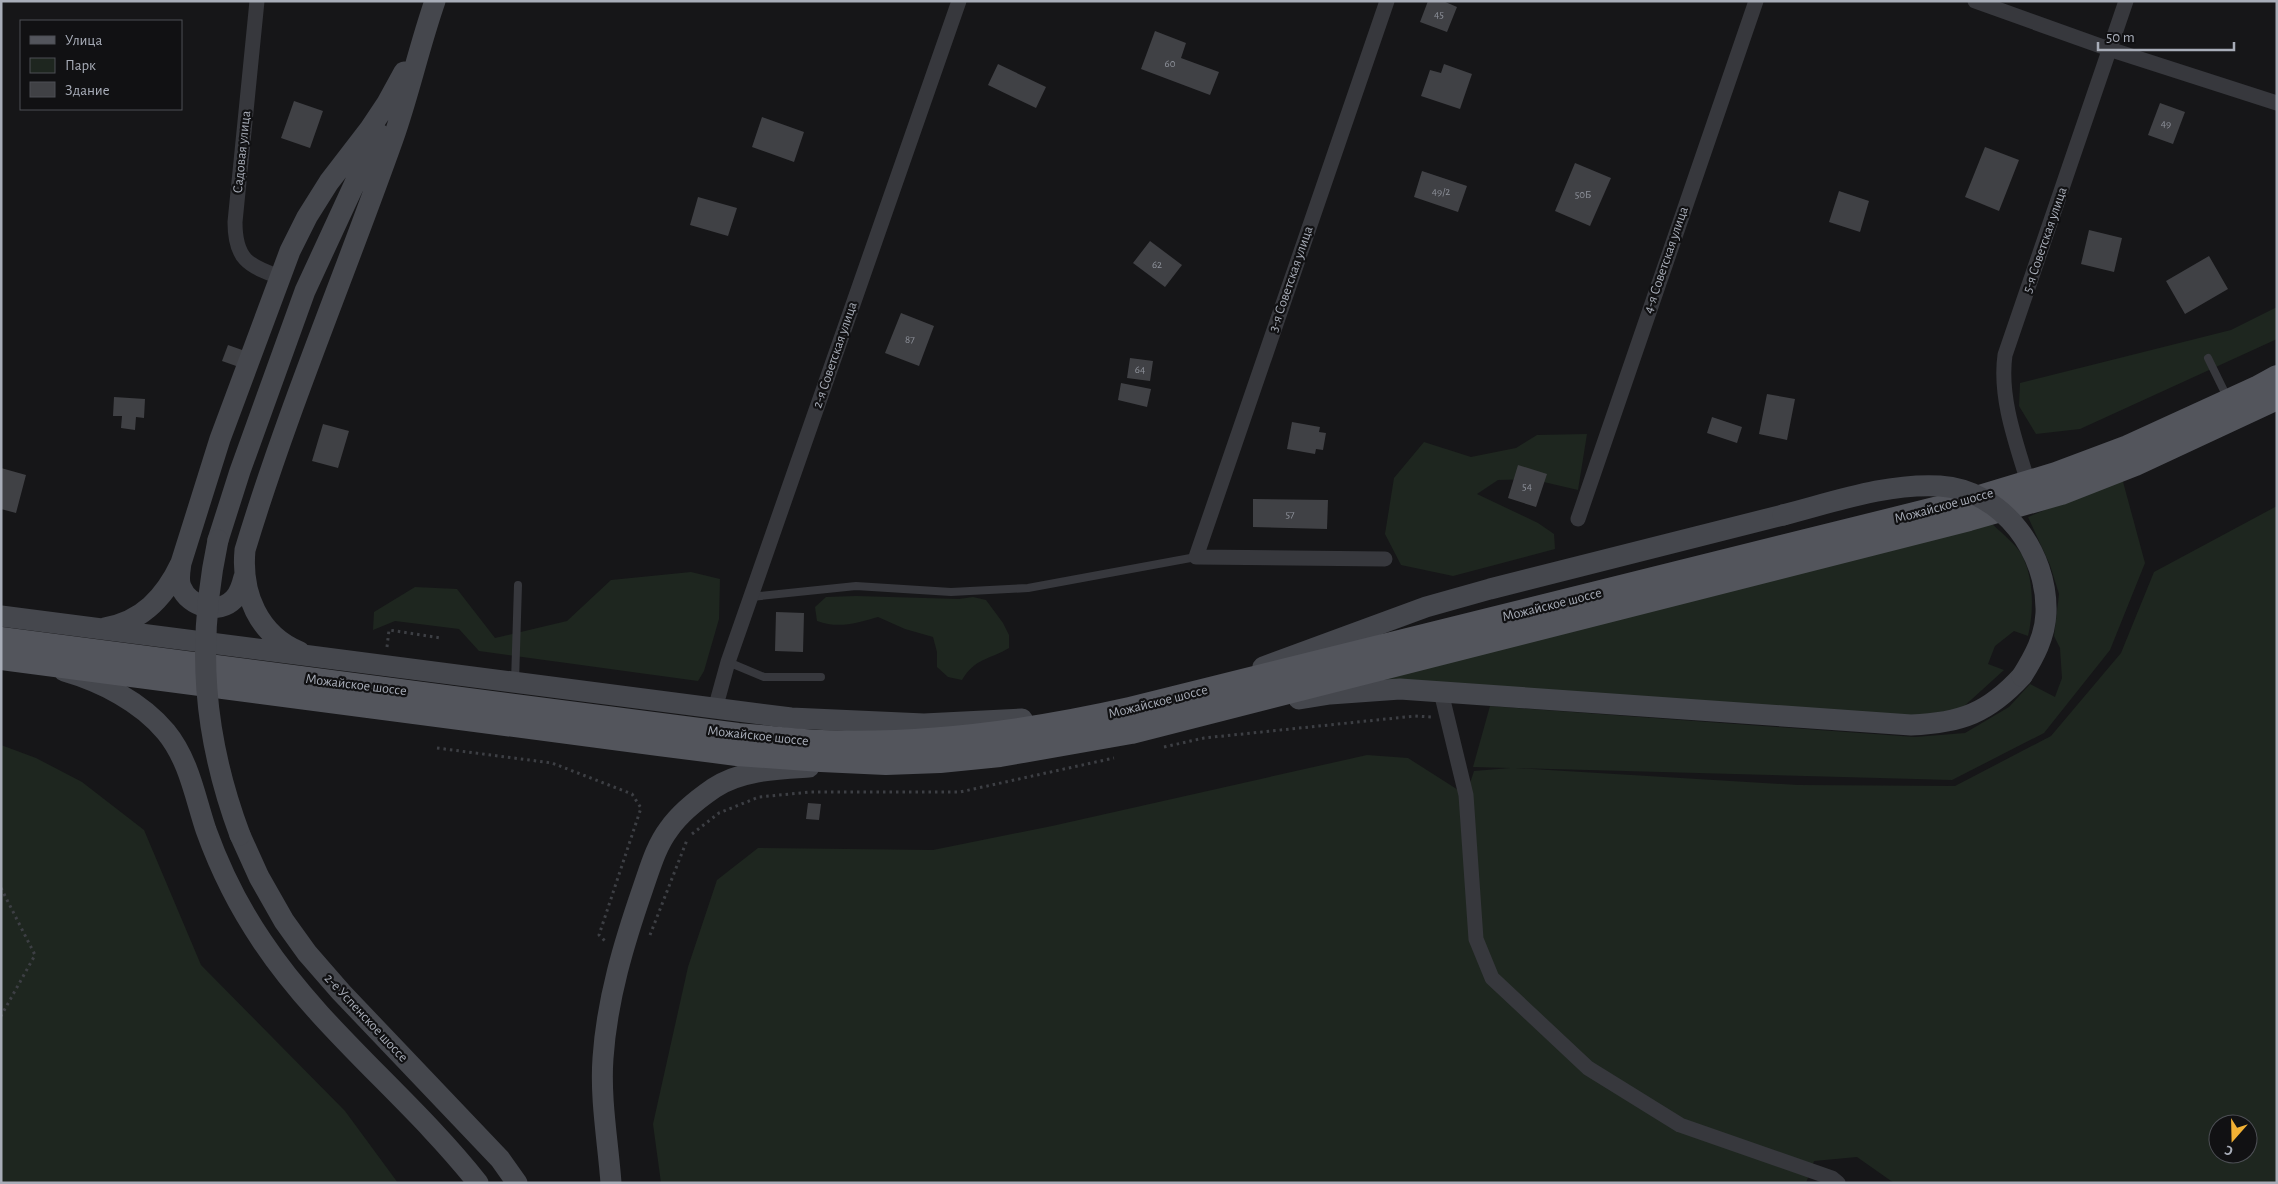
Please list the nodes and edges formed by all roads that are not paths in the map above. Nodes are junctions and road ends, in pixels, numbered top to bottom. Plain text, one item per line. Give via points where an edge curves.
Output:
1 (257, 1) edge
2 (959, 1) edge
3 (1386, 1) edge
4 (1756, 1) edge
5 (1975, 1) edge
6 (2126, 1) edge
7 (434, 4) edge
8 (2109, 49) junction
9 (412, 56) junction
10 (2277, 103) edge
11 (280, 277) junction
12 (2208, 358) dead end
13 (2277, 377) edge
14 (2277, 398) edge
15 (2229, 400) junction
16 (2028, 482) junction
17 (1578, 519) dead end
18 (1196, 557) junction
19 (1385, 559) dead end
20 (181, 563) junction
21 (244, 578) junction
22 (518, 585) dead end
23 (751, 597) junction
24 (1, 616) edge
25 (95, 630) junction
26 (1, 639) edge
27 (312, 657) junction
28 (1, 658) edge
29 (33, 662) junction
30 (728, 662) junction
31 (821, 677) dead end
32 (515, 684) junction
33 (1441, 692) junction
34 (1193, 693) junction
35 (1130, 709) junction
36 (715, 710) junction
37 (1194, 717) junction
38 (886, 763) junction
39 (478, 1183) edge
40 (517, 1183) edge
41 (611, 1183) edge
42 (1838, 1183) edge

1 - 11 street, Садовая улица via 235,240 240,254 248,263
2 - 23 street, 2-я Советская улица
3 - 18 street, 3-я Советская улица
4 - 17 street, 4-я Советская улица
5 - 8 street
6 - 8 street, 5-я Советская улица
7 - 9 main road
7 - 21 main road via 394,137 277,450 245,550
8 - 10 street
8 - 16 street, 5-я Советская улица via 2006,355 2003,374 2006,393 2014,439
9 - 11 main road via 387,103 307,217
9 - 40 main road, 2-е Успенское шоссе, bridge via 305,291 218,540 207,604 207,703 218,766 240,835 258,877 284,921 341,992 500,1159
11 - 20 main road via 217,448
12 - 15 lane
13 - 15 main road, Можайское шоссе
14 - 37 main road, Можайское шоссе via 2135,464 2061,493 1960,522
15 - 16 main road, Можайское шоссе via 2128,446
16 - 34 main road, Можайское шоссе via 1963,502
18 - 19 street
18 - 23 lane via 1028,588 952,592 856,586
20 - 21 main road via 180,587 189,598 206,607 234,600
20 - 25 main road via 172,581 152,606 117,626
21 - 27 main road via 256,613 266,629 290,648
22 - 32 lane
23 - 30 street, 2-я Советская улица
24 - 25 main road
25 - 27 main road
26 - 35 main road, Можайское шоссе via 738,735 821,742 989,736
27 - 32 main road
28 - 29 main road, Можайское шоссе
29 - 38 main road, Можайское шоссе via 727,753
29 - 39 main road via 72,674 131,700 168,734 189,775 219,862 239,904 262,941 296,988
30 - 31 lane via 764,677
30 - 36 street, 2-я Советская улица
32 - 36 main road
33 - 34 main road, bridge via 1911,725 1950,721 1989,707 2022,676 2042,637 2046,614 2045,587 2026,538 1992,506 1969,493 1942,486 1911,486 1875,492 1426,607
33 - 37 main road via 1400,690 1330,694
33 - 42 street via 1466,795 1476,939 1492,978 1588,1068 1680,1125 1832,1178
34 - 35 main road, Можайское шоссе
35 - 36 main road via 975,723 924,724 791,718
37 - 38 main road, Можайское шоссе via 1114,736 1000,756
38 - 41 main road via 788,768 736,778 715,788 690,807 669,829 655,855 630,926 608,1013 603,1059

